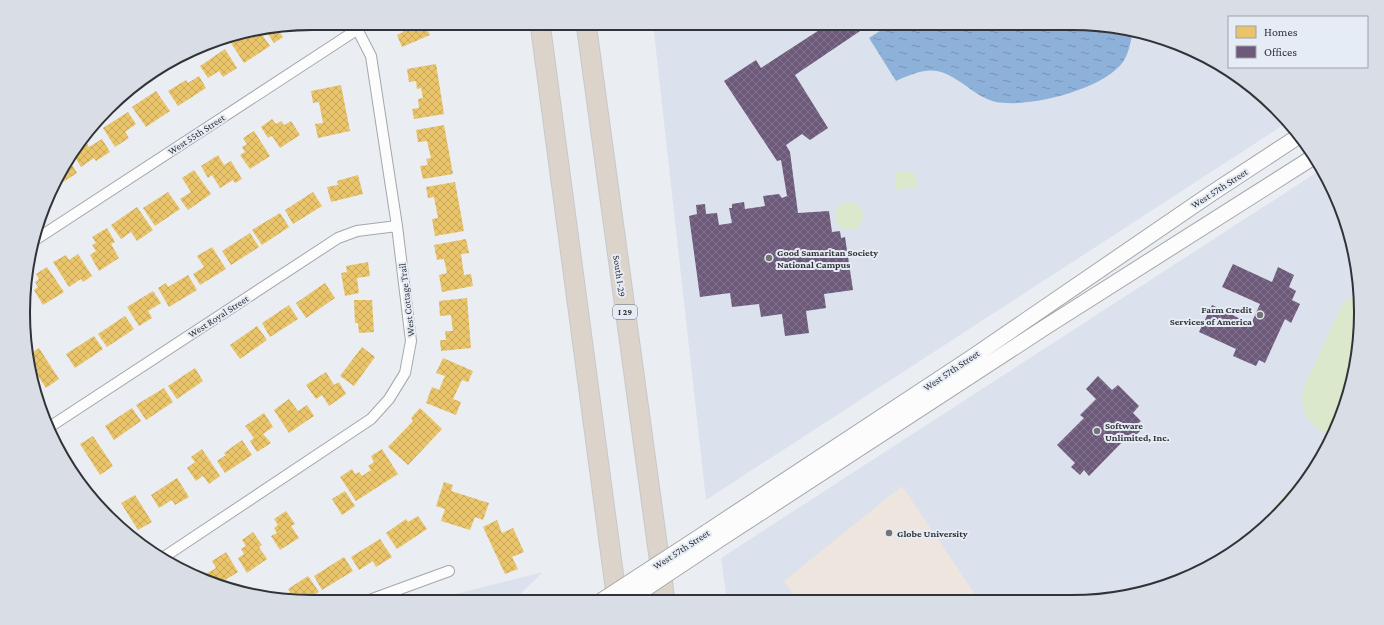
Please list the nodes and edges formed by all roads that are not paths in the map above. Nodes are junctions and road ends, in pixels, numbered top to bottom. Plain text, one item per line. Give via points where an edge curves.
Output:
1 (350, 30) edge
2 (358, 30) edge
3 (541, 30) edge
4 (587, 30) edge
5 (1294, 139) edge
6 (1309, 160) edge
7 (397, 226) junction
8 (41, 236) edge
9 (53, 424) edge
10 (711, 537) junction
11 (168, 555) edge
12 (450, 571) dead end
13 (383, 595) edge
14 (611, 595) edge
15 (616, 595) edge
16 (635, 595) edge
17 (664, 595) edge

1 - 8 street, West 55th Street
2 - 7 street, West Cottage Trail via 371,56
3 - 15 highway
4 - 17 highway, South I-29 / I 29
5 - 10 main road, West 57th Street
6 - 10 main road, West 57th Street
7 - 9 street, West Royal Street via 357,231 338,238
7 - 11 street, West Cottage Trail via 411,342 405,373 389,398 371,419
10 - 14 main road, West 57th Street, bridge
10 - 16 main road, West 57th Street, bridge
12 - 13 street

